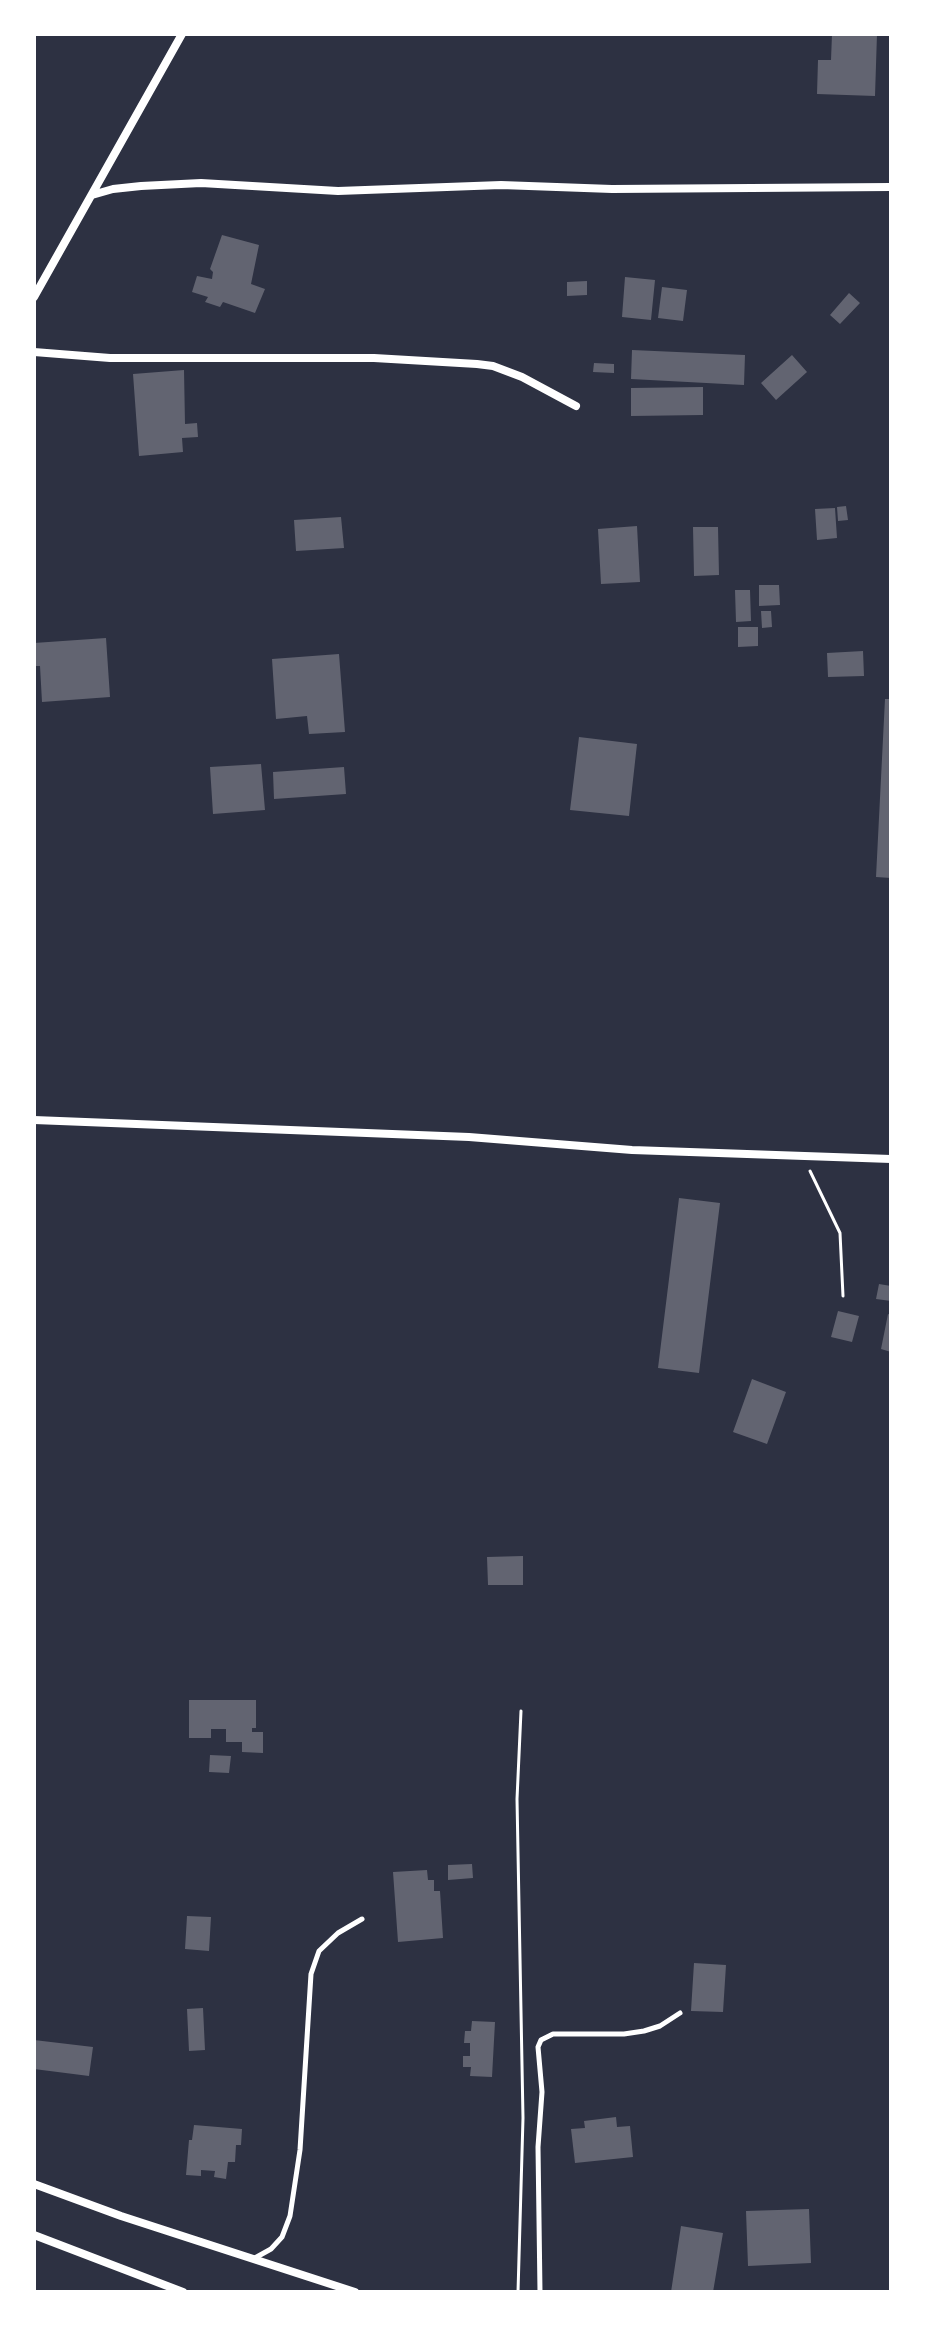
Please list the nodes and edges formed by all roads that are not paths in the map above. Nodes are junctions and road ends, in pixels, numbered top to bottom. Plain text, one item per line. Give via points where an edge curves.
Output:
1 (182, 34) edge
2 (891, 187) edge
3 (92, 195) junction
4 (34, 297) edge
5 (34, 352) edge
6 (576, 406) dead end
7 (34, 1120) edge
8 (891, 1159) edge
9 (362, 1919) dead end
10 (680, 2013) dead end
11 (34, 2184) edge
12 (34, 2235) edge
13 (252, 2260) junction
14 (183, 2292) edge
15 (355, 2292) edge
16 (540, 2292) edge

1 - 3 street
2 - 3 street via 501,185 338,191 201,183 127,187
3 - 4 street
5 - 6 street via 477,364 522,377
7 - 8 street
9 - 13 lane via 319,1951 311,1974 300,2150 290,2216 282,2237
10 - 16 lane via 644,2031 563,2033 541,2040
11 - 13 street
12 - 14 street
13 - 15 street

